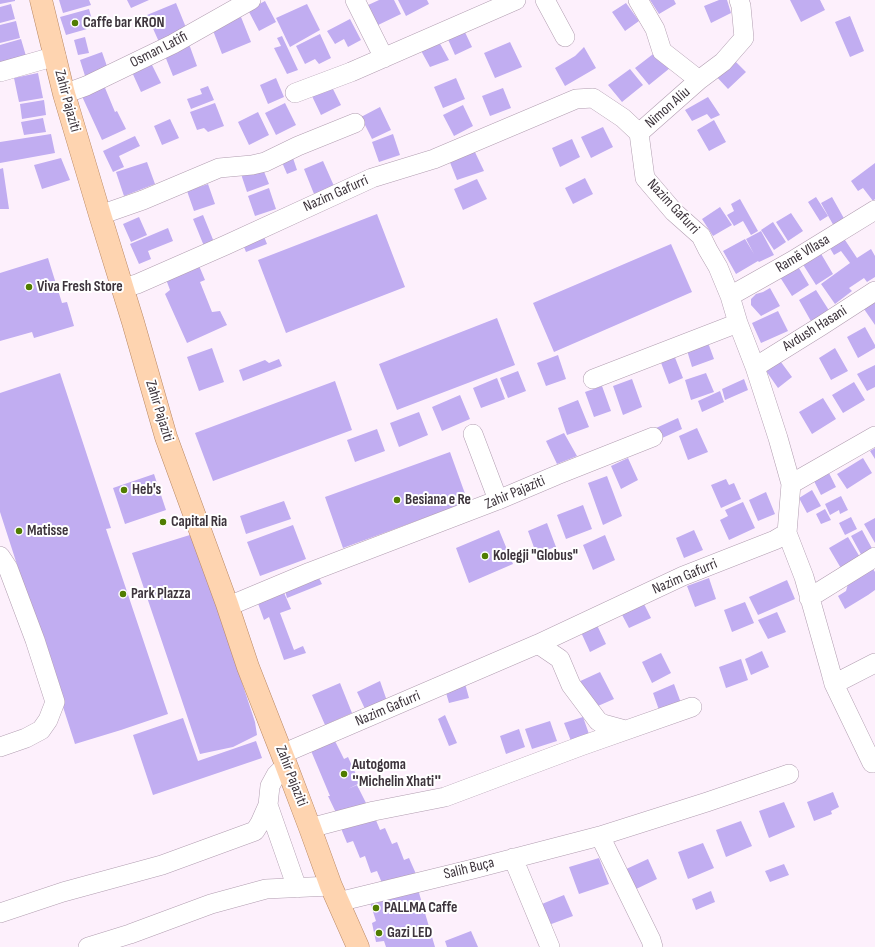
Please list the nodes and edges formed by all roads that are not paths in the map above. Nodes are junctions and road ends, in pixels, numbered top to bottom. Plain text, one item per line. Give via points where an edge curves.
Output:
1 (41, 0) edge
2 (251, 0) edge
3 (355, 0) edge
4 (516, 0) edge
5 (545, 0) edge
6 (638, 0) edge
7 (739, 0) edge
8 (565, 37) dead end
9 (56, 56) junction
10 (384, 58) junction
11 (0, 72) edge
12 (700, 80) junction
13 (296, 93) dead end
14 (64, 94) junction
15 (553, 108) joint
16 (355, 123) dead end
17 (639, 133) junction
18 (875, 210) edge
19 (100, 215) junction
20 (122, 288) junction
21 (875, 291) edge
22 (730, 296) junction
23 (738, 323) junction
24 (755, 366) junction
25 (593, 379) dead end
26 (473, 434) dead end
27 (875, 436) edge
28 (653, 438) dead end
29 (791, 484) junction
30 (498, 500) junction
31 (787, 533) junction
32 (0, 556) edge
33 (875, 557) edge
34 (809, 598) junction
35 (227, 604) junction
36 (538, 644) junction
37 (875, 663) edge
38 (834, 684) junction
39 (692, 707) dead end
40 (625, 730) junction
41 (0, 747) edge
42 (284, 760) junction
43 (875, 761) edge
44 (786, 775) dead end
45 (268, 805) junction
46 (310, 828) junction
47 (600, 836) junction
48 (513, 858) junction
49 (297, 888) junction
50 (334, 894) junction
51 (0, 913) edge
52 (88, 947) edge
53 (358, 947) edge
54 (550, 947) edge
55 (653, 947) edge

1 - 9 main road, Zahir Pajaziti
2 - 14 street, Osman Latifi via 173,44
3 - 10 street
4 - 10 street
5 - 8 street
6 - 12 street, Nimon Aliu via 656,29 662,52
7 - 12 street, Nimon Aliu via 744,38 723,62
9 - 11 street, Zahir Pajaziti
9 - 14 main road, Zahir Pajaziti
10 - 13 street
12 - 17 street, Nimon Aliu
14 - 19 main road, Zahir Pajaziti
15 - 17 street, Nimon Aliu via 576,99 593,98 623,118
15 - 20 street, Nazim Gafurri via 434,159 372,178 226,245 137,284
16 - 19 street via 265,162 252,166 219,168
17 - 22 street, Nazim Gafurri via 645,178 674,212 701,236
18 - 22 street, Ramë Vllasa
19 - 20 main road, Zahir Pajaziti
20 - 35 main road, Zahir Pajaziti via 166,438
21 - 24 street, Avdush Hasani
22 - 23 street, Nazim Gafurri
23 - 24 street, Nazim Gafurri
23 - 25 street
24 - 29 street, Nazim Gafurri
26 - 30 street
27 - 29 street
28 - 30 street, Zahir Pajaziti
29 - 31 street
30 - 35 street, Zahir Pajaziti
31 - 34 street
31 - 36 street, Nazim Gafurri via 683,576
32 - 41 street via 8,568 55,702 41,730
33 - 34 street
34 - 38 street
35 - 42 main road, Zahir Pajaziti
36 - 40 street via 560,658 571,685 598,721
36 - 42 street, Nazim Gafurri
37 - 38 street
38 - 43 street via 872,762
39 - 40 street
40 - 46 street via 445,797 374,811
42 - 45 street via 270,786
42 - 46 main road, Zahir Pajaziti
44 - 47 street, Salih Buça
45 - 49 street
45 - 51 street via 256,831 162,865 63,892
46 - 50 main road, Zahir Pajaziti
47 - 48 street, Salih Buça
47 - 55 street
48 - 50 street, Salih Buça
48 - 54 street
49 - 50 street, Salih Buça
49 - 52 street, Salih Buça via 266,890 211,904
50 - 53 main road, Zahir Pajaziti

